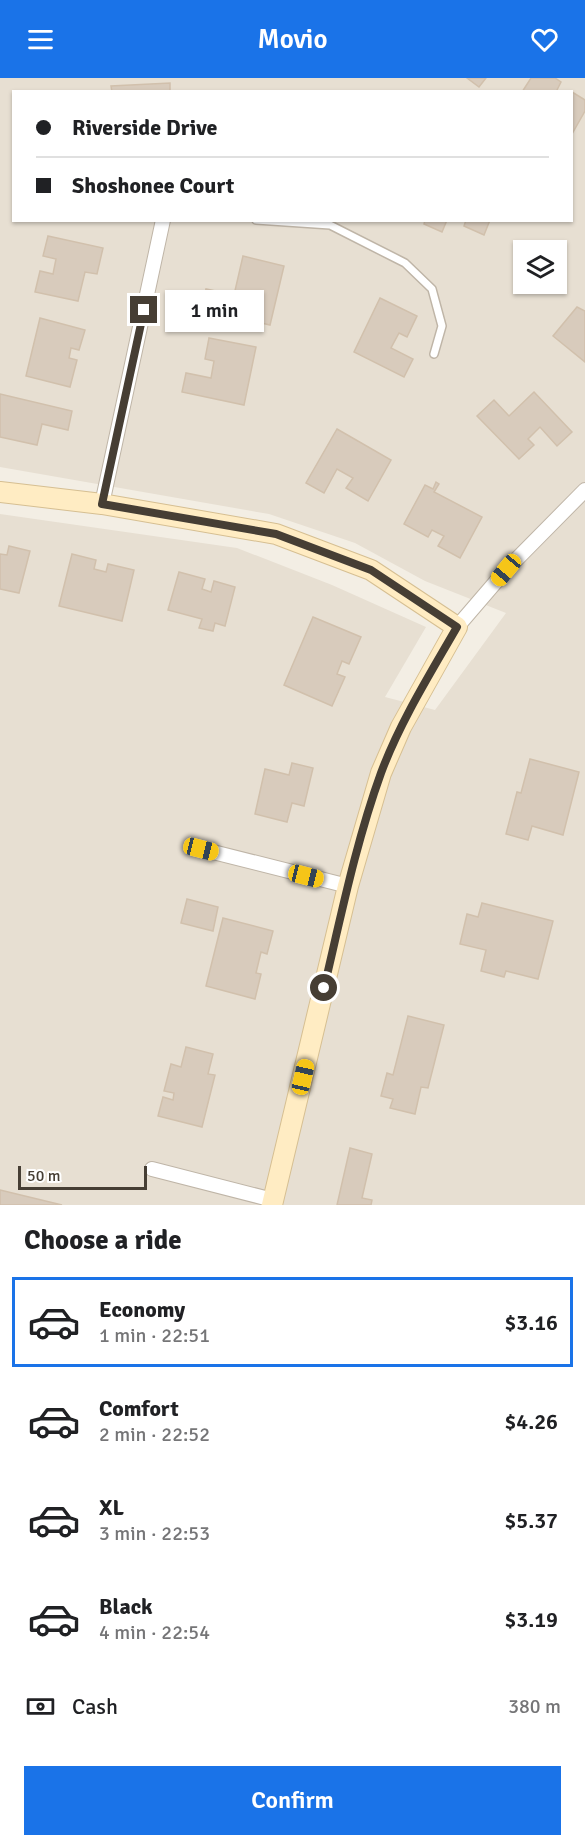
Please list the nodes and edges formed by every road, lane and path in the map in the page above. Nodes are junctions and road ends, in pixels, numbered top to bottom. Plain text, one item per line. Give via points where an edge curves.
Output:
1 (163, 222) edge
2 (286, 222) edge
3 (434, 354) dead end
4 (585, 490) edge
5 (0, 492) edge
6 (102, 504) junction
7 (457, 627) junction
8 (201, 849) dead end
9 (348, 886) junction
10 (152, 1168) dead end
11 (272, 1203) edge

1 - 6 street
2 - 3 lane via 330,225 405,263 432,289 442,326
4 - 7 street via 506,570
5 - 6 street
6 - 7 street via 276,534 371,570
7 - 9 street via 401,727 381,773
8 - 9 street
9 - 11 street
10 - 11 street

